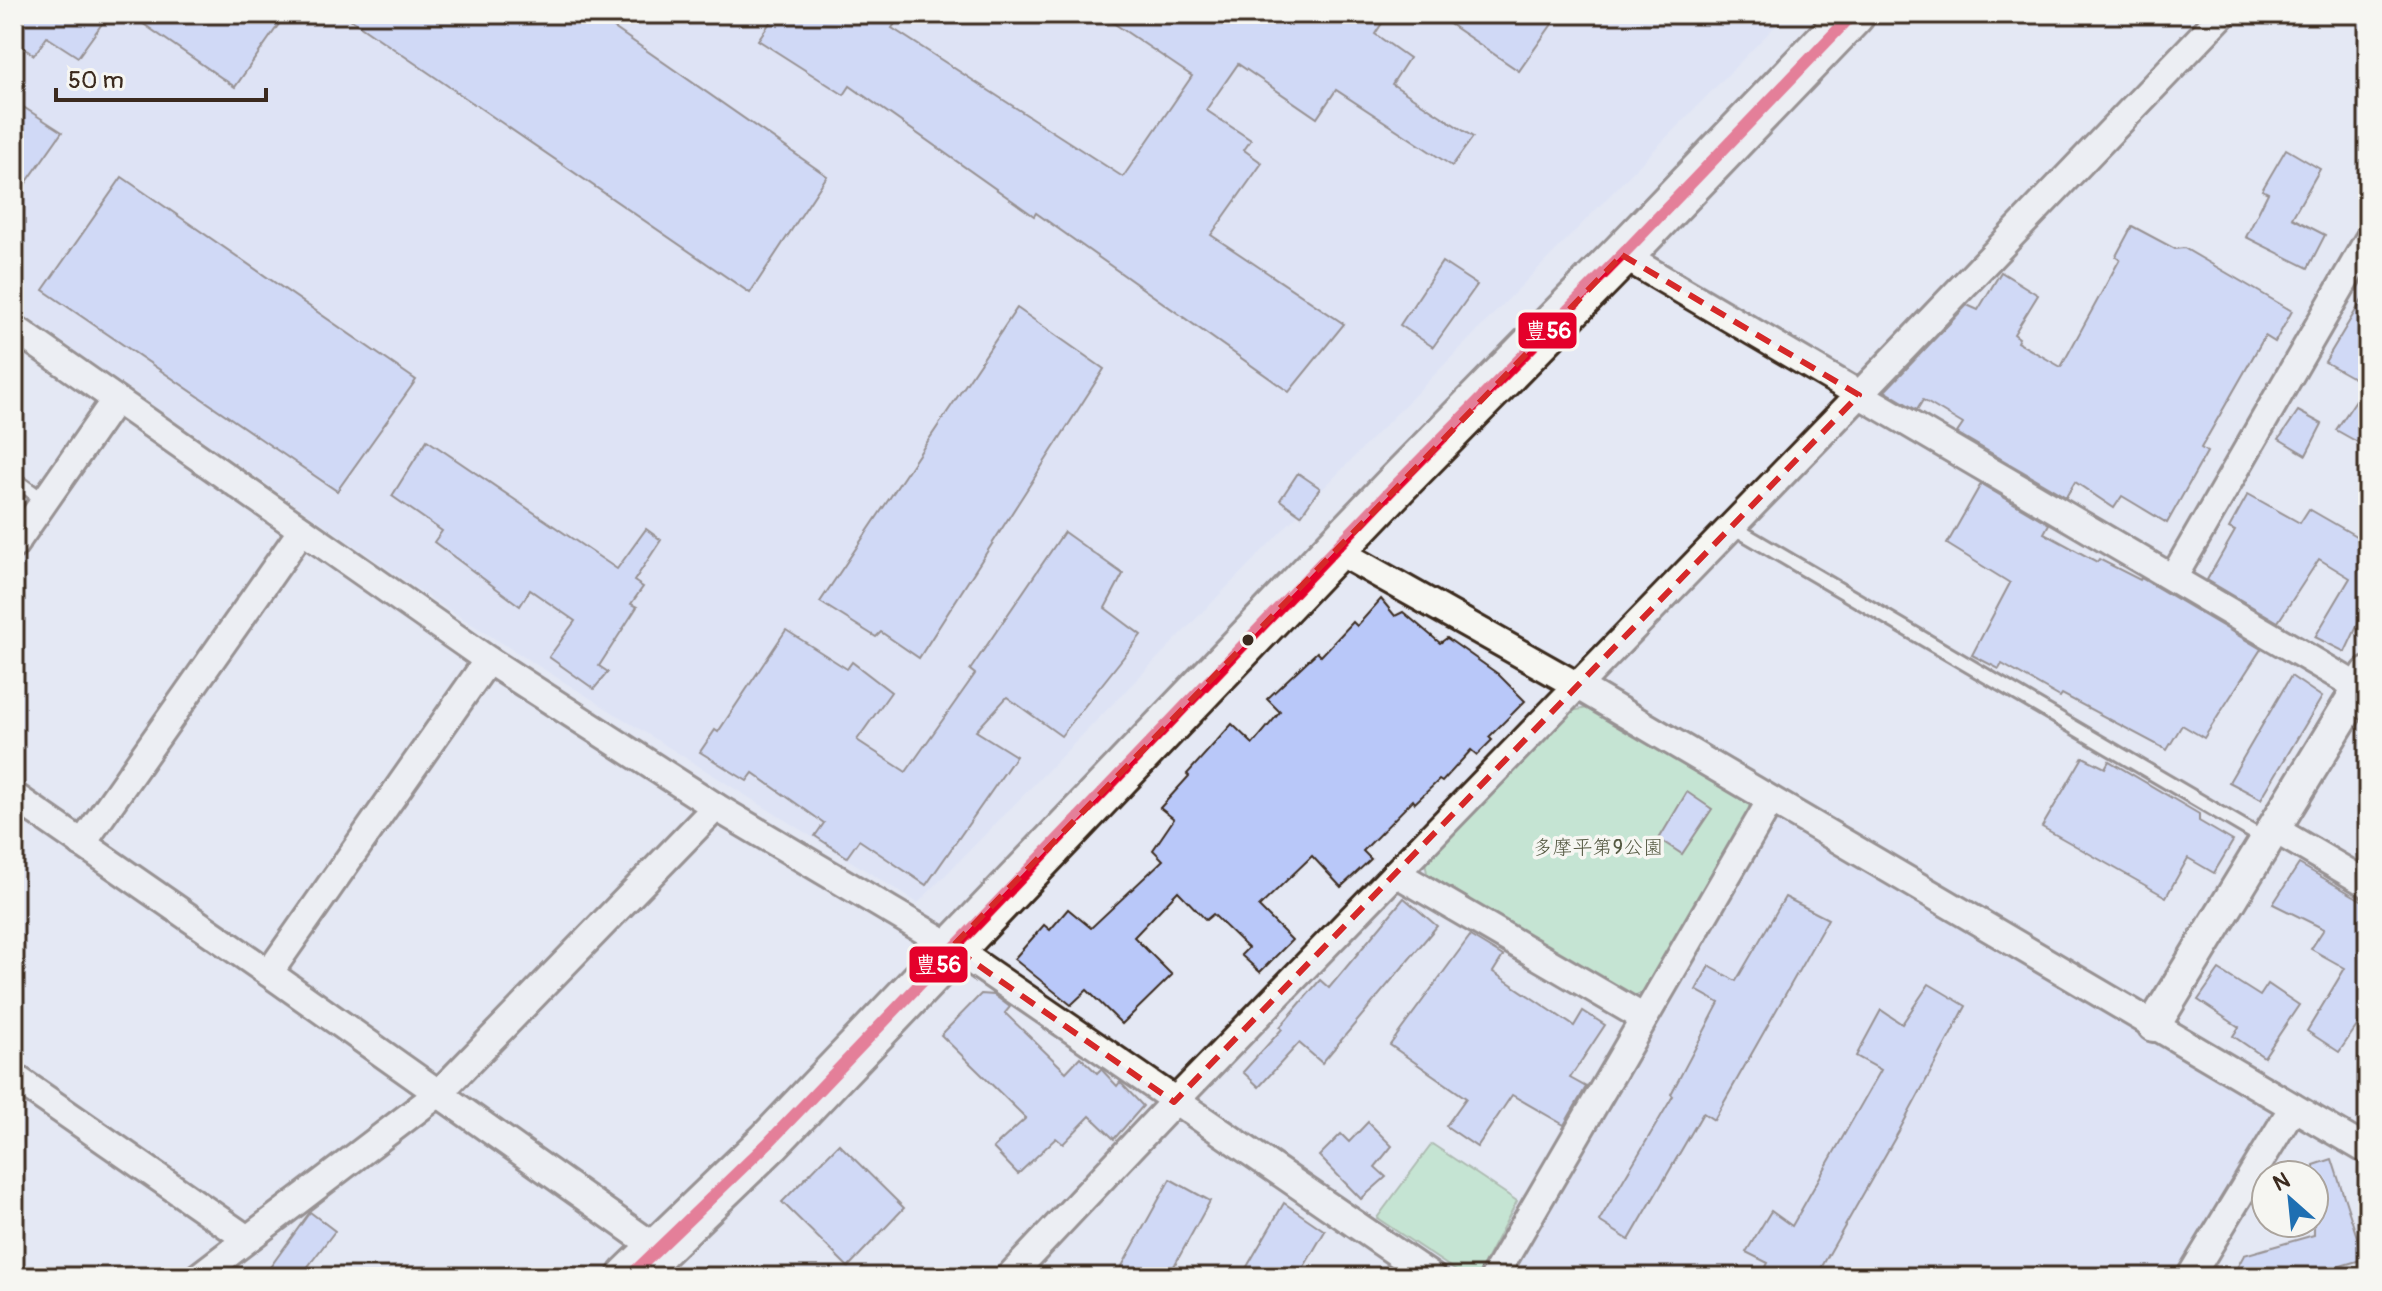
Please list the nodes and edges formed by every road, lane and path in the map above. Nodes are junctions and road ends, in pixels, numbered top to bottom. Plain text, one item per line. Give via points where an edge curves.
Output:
1 (1853, 14) edge
2 (2223, 14) edge
3 (2368, 240) edge
4 (1622, 255) junction
5 (14, 328) edge
6 (1859, 395) junction
7 (115, 400) junction
8 (14, 479) edge
9 (45, 501) junction
10 (1731, 526) junction
11 (302, 530) junction
12 (14, 545) edge
13 (1336, 550) junction
14 (2173, 578) junction
15 (488, 660) junction
16 (1576, 685) junction
17 (2365, 685) edge
18 (14, 796) edge
19 (1771, 800) junction
20 (716, 807) junction
21 (2270, 834) junction
22 (82, 844) junction
23 (1396, 873) junction
24 (2368, 884) edge
25 (952, 947) junction
26 (269, 973) junction
27 (1644, 1018) junction
28 (2154, 1025) junction
29 (14, 1077) edge
30 (439, 1093) junction
31 (1174, 1102) junction
32 (2293, 1107) junction
33 (2368, 1151) edge
34 (247, 1239) junction
35 (644, 1268) edge
36 (198, 1277) edge
37 (1009, 1277) edge
38 (1432, 1277) edge
39 (1494, 1277) edge
40 (2190, 1277) edge

1 - 4 highway
2 - 6 street
3 - 14 street
4 - 6 street
4 - 13 highway
5 - 7 street
6 - 10 street
6 - 14 street
7 - 9 street
7 - 11 street
8 - 9 lane
9 - 12 street
10 - 16 street
10 - 21 lane
11 - 15 street
11 - 22 street
13 - 16 street
13 - 25 highway
14 - 17 street
15 - 20 street
15 - 26 street
16 - 19 street
16 - 23 street
17 - 21 street
18 - 22 street
19 - 27 street
19 - 28 street
20 - 25 street
20 - 30 street
21 - 24 street
21 - 28 street
22 - 26 street
23 - 27 street
23 - 31 street
25 - 31 street
25 - 35 highway
26 - 30 street
27 - 39 street
28 - 32 street
29 - 34 street
30 - 34 street
30 - 35 street
31 - 37 street
31 - 38 street
32 - 33 street
32 - 40 street
34 - 36 street

